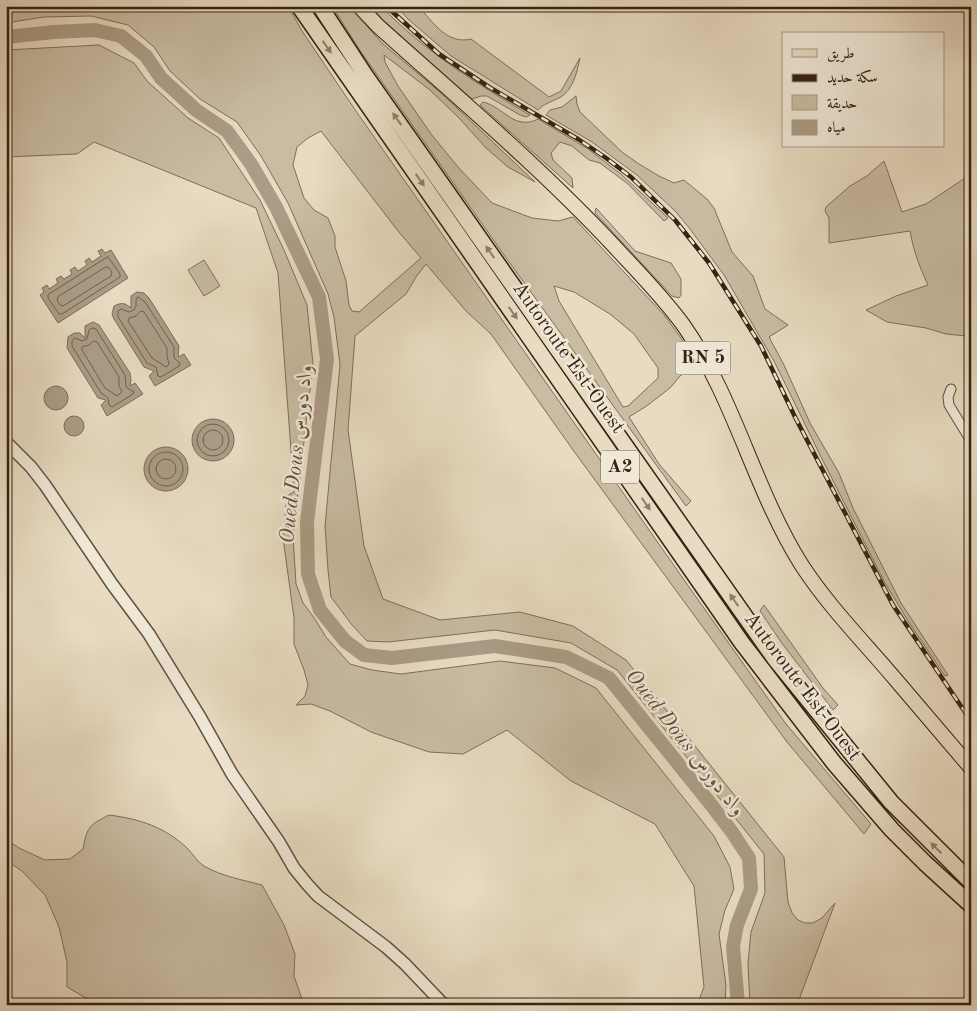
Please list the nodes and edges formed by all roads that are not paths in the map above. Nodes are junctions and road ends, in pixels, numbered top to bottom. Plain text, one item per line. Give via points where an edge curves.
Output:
1 (299, 6) edge
2 (320, 6) edge
3 (359, 6) edge
4 (951, 389) dead end
5 (971, 441) edge
6 (6, 442) edge
7 (971, 768) edge
8 (971, 882) edge
9 (971, 905) edge
10 (444, 1005) edge

1 -> 9 highway, Autoroute Est-Ouest / A2 via 742,643 834,763 886,823
8 -> 2 highway, Autoroute Est-Ouest / A2 via 891,802 775,658
3 - 7 main road, RN 5 via 530,161 666,303 684,326 709,369 780,528 801,565
4 - 5 street via 949,405
6 - 10 street via 45,485 144,627 232,774 294,868 318,896 386,947

